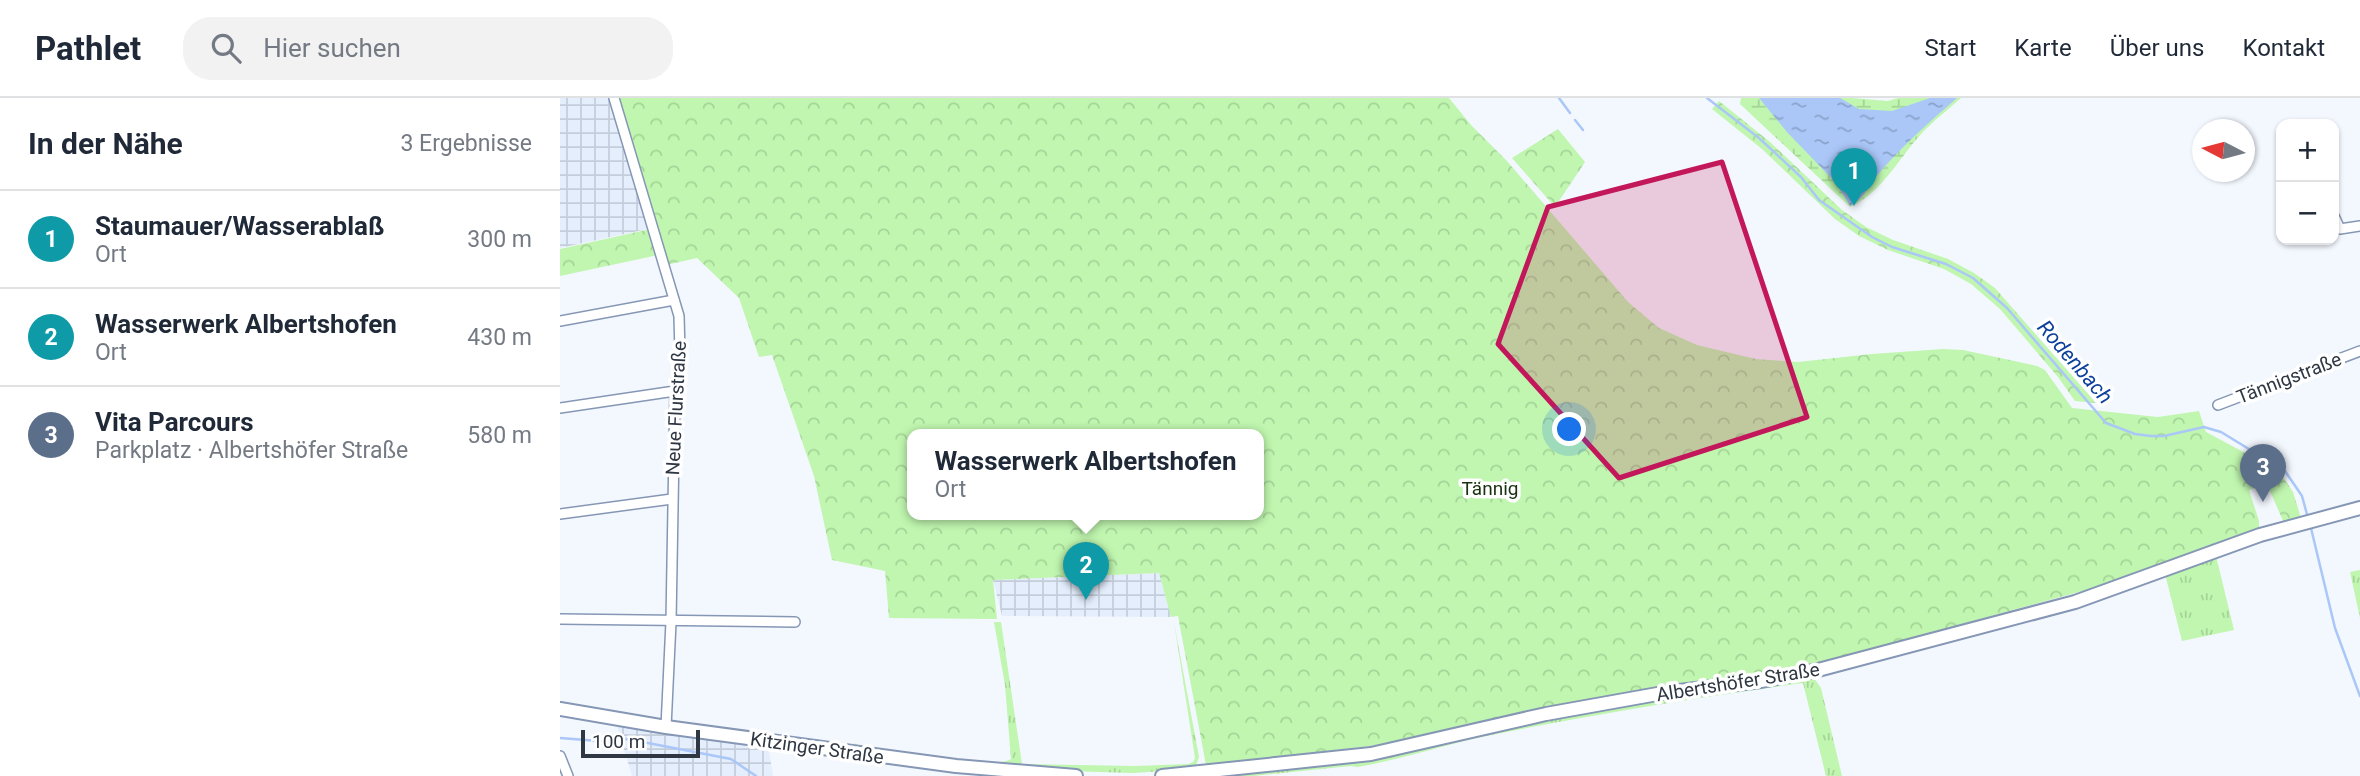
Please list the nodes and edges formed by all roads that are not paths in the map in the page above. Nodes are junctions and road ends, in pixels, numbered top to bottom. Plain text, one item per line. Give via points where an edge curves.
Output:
1 (614, 98) edge
2 (2360, 226) edge
3 (2339, 227) edge
4 (674, 300) junction
5 (560, 321) edge
6 (2360, 351) edge
7 (675, 391) junction
8 (2218, 405) dead end
9 (560, 408) edge
10 (672, 499) junction
11 (2360, 508) edge
12 (560, 514) edge
13 (560, 620) edge
14 (671, 622) junction
15 (795, 622) dead end
16 (560, 709) edge
17 (666, 727) junction
18 (560, 756) edge
19 (568, 776) edge
20 (1076, 776) edge
21 (1162, 776) edge

1 - 4 street, Neue Flurstraße
2 - 3 street
4 - 5 street
4 - 7 street, Neue Flurstraße via 680,352
6 - 8 street, Tännigstraße
7 - 9 street
7 - 10 street, Neue Flurstraße
10 - 12 street
10 - 14 street, Neue Flurstraße
11 - 21 street, Albertshöfer Straße via 2260,535 2075,602 1808,673 1546,714 1371,754
13 - 14 street
14 - 15 street
14 - 17 street, Neue Flurstraße
16 - 17 street, Kitzinger Straße
17 - 20 street, Kitzinger Straße via 989,770
18 - 19 street

